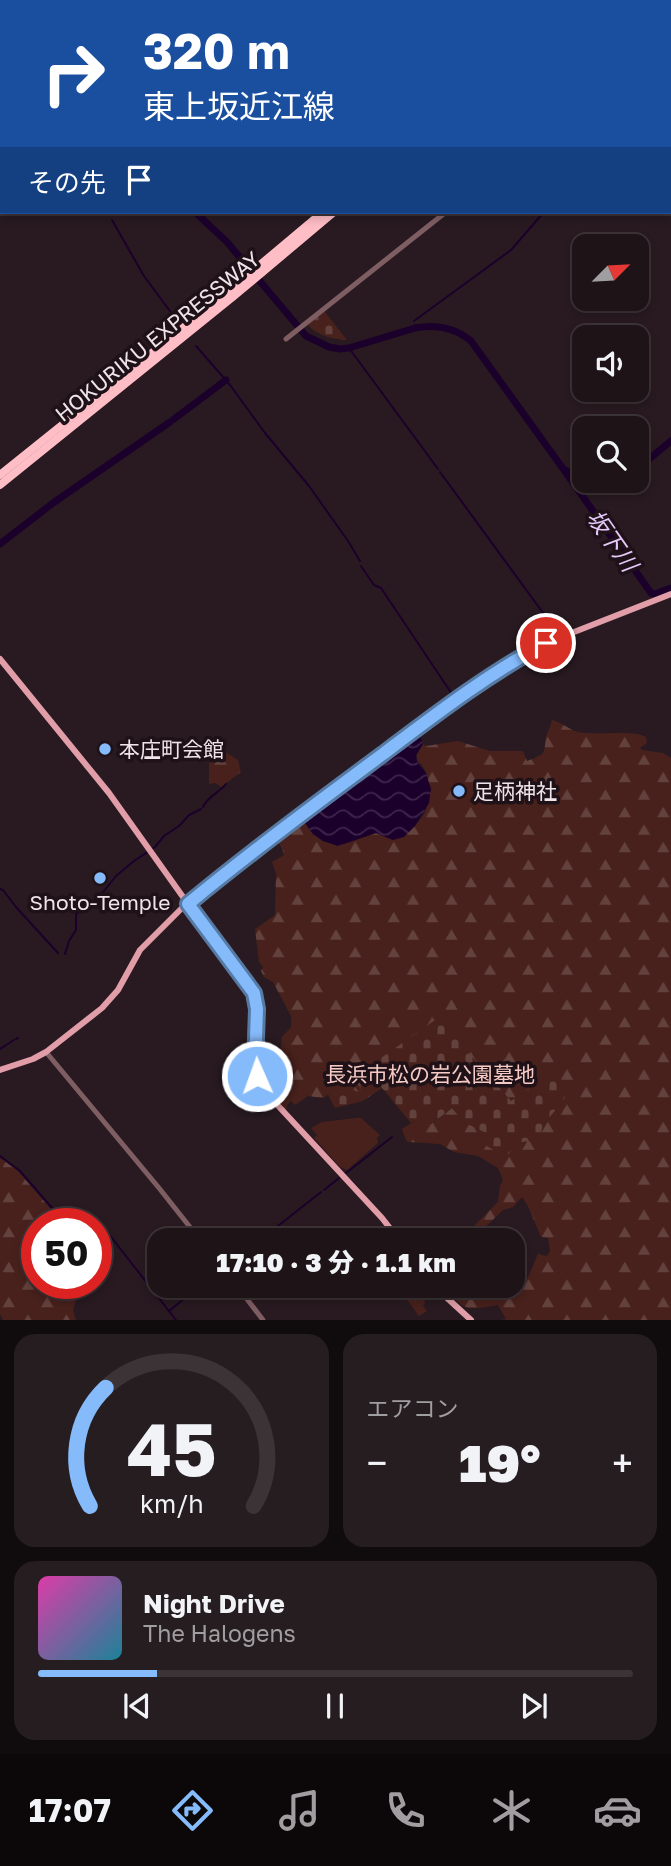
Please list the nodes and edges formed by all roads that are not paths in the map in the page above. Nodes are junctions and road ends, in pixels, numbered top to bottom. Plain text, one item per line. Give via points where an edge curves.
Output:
1 (321, 214) edge
2 (331, 214) edge
3 (443, 214) edge
4 (270, 262) junction
5 (232, 294) junction
6 (286, 339) dead end
7 (0, 475) edge
8 (0, 485) edge
9 (671, 594) edge
10 (0, 659) edge
11 (188, 904) junction
12 (46, 1052) junction
13 (0, 1070) edge
14 (191, 1228) edge
15 (390, 1228) edge
16 (246, 1298) edge
17 (447, 1298) edge
18 (263, 1320) edge
19 (471, 1320) edge

1 - 4 highway, HOKURIKU EXPRESSWAY
2 - 4 highway, HOKURIKU EXPRESSWAY
3 - 6 street
4 - 5 highway, HOKURIKU EXPRESSWAY
5 - 7 highway, HOKURIKU EXPRESSWAY
5 - 8 highway, HOKURIKU EXPRESSWAY
9 - 11 main road via 554,640 495,672
10 - 11 main road via 97,778
11 - 12 main road via 140,950 110,1000
11 - 15 main road via 254,993 255,1068 261,1086
12 - 13 main road
12 - 14 street
16 - 18 street
17 - 19 main road

